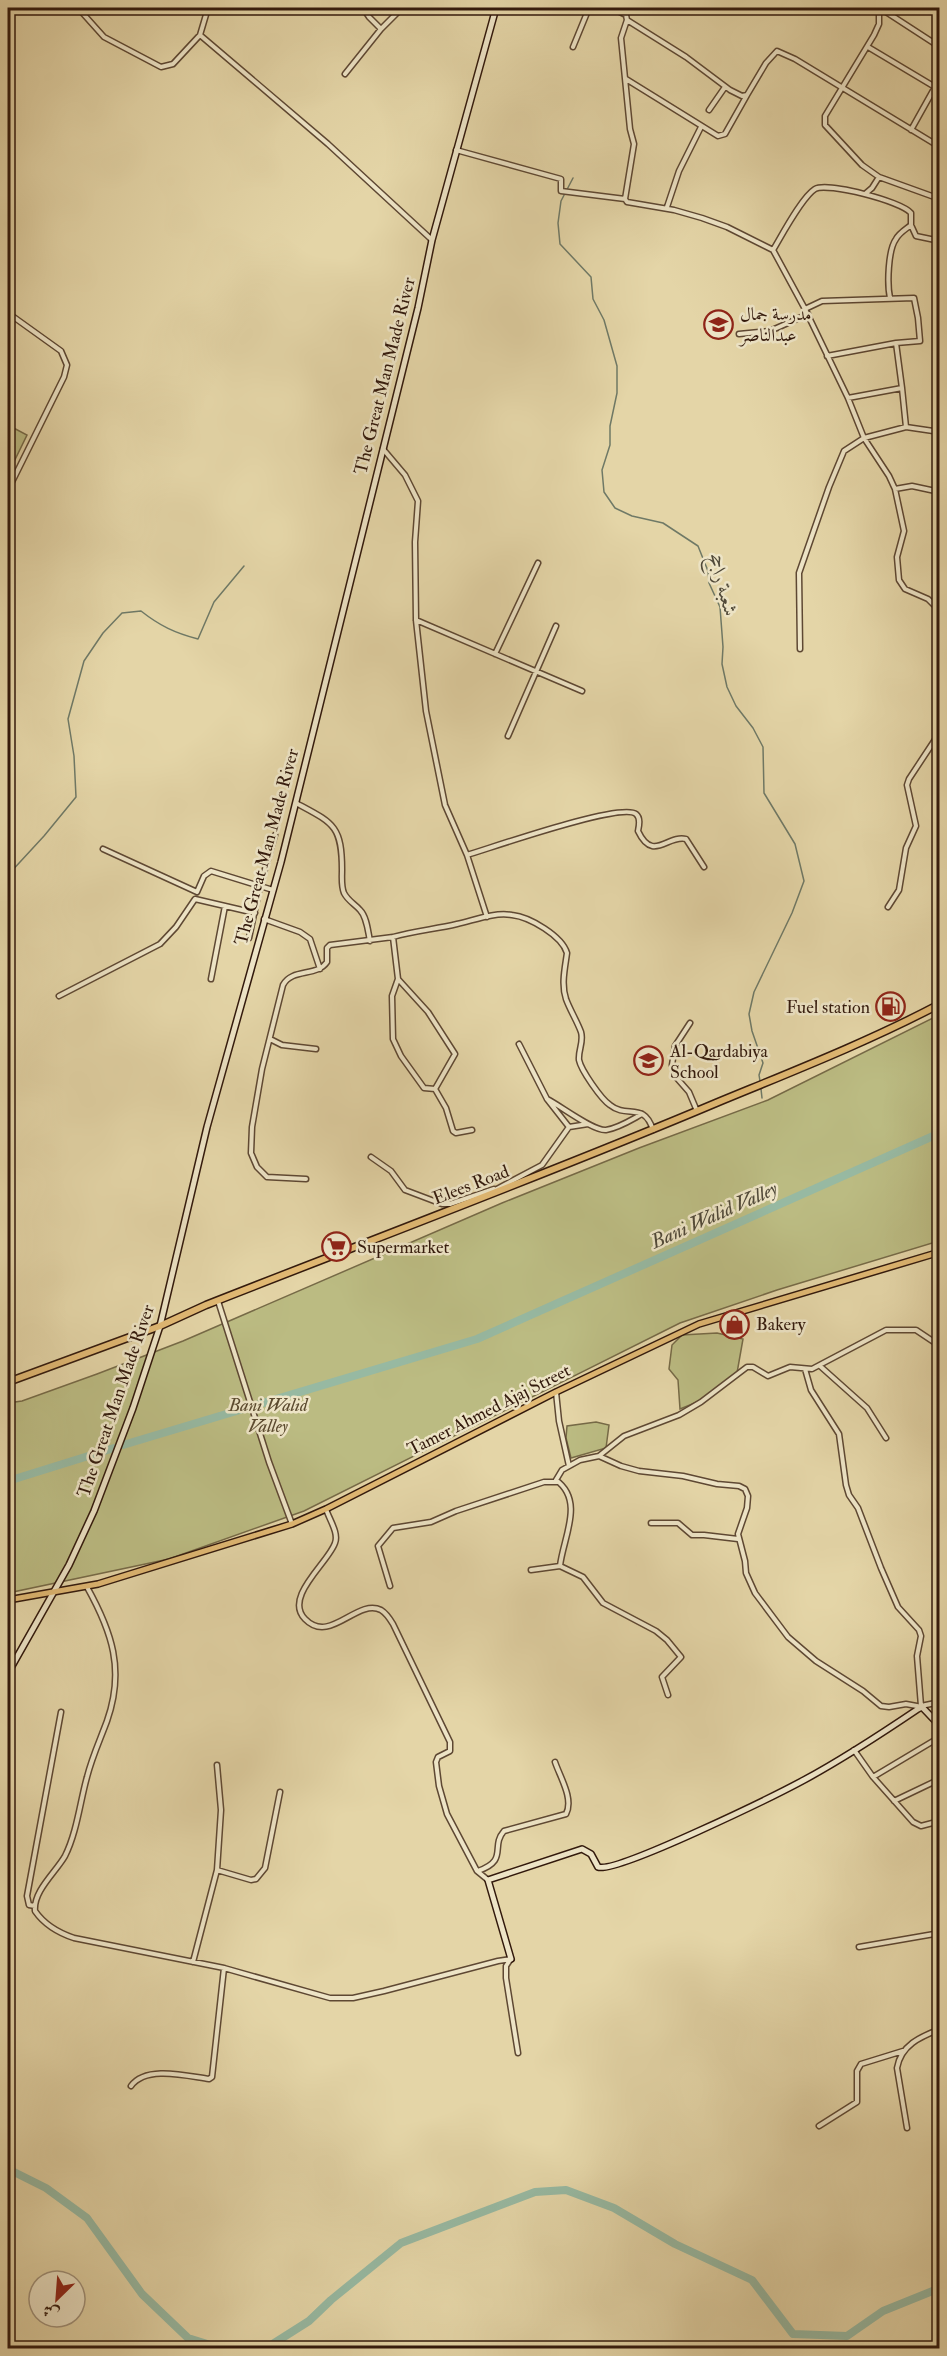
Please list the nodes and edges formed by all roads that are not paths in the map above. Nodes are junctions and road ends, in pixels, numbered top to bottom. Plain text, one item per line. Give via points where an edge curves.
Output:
1 (78, 8) edge
2 (208, 8) edge
3 (363, 8) edge
4 (402, 8) edge
5 (476, 8) edge
6 (589, 8) edge
7 (612, 8) edge
8 (879, 8) edge
9 (496, 9) edge
10 (627, 21) junction
11 (381, 29) junction
12 (200, 35) junction
13 (573, 47) dead end
14 (868, 47) junction
15 (939, 47) edge
16 (345, 74) dead end
17 (626, 79) junction
18 (725, 87) junction
19 (937, 88) edge
20 (842, 90) junction
21 (747, 95) junction
22 (709, 110) dead end
23 (701, 127) junction
24 (911, 130) junction
25 (939, 147) edge
26 (456, 150) junction
27 (879, 177) junction
28 (865, 194) junction
29 (625, 199) junction
30 (939, 199) edge
31 (667, 207) dead end
32 (911, 225) junction
33 (432, 240) junction
34 (939, 241) edge
35 (773, 250) junction
36 (890, 298) junction
37 (807, 312) junction
38 (8, 313) edge
39 (738, 334) dead end
40 (896, 343) junction
41 (827, 356) junction
42 (902, 388) junction
43 (848, 398) junction
44 (906, 428) junction
45 (939, 432) edge
46 (864, 438) junction
47 (383, 449) junction
48 (895, 489) junction
49 (8, 490) edge
50 (939, 492) edge
51 (538, 564) dead end
52 (939, 611) edge
53 (416, 620) junction
54 (556, 626) dead end
55 (800, 649) dead end
56 (495, 654) junction
57 (535, 670) junction
58 (582, 692) dead end
59 (939, 732) edge
60 (508, 736) dead end
61 (295, 803) junction
62 (275, 835) dead end
63 (103, 849) dead end
64 (467, 855) junction
65 (704, 867) dead end
66 (260, 886) junction
67 (273, 890) junction
68 (197, 892) junction
69 (195, 898) junction
70 (225, 906) junction
71 (888, 907) dead end
72 (255, 913) junction
73 (487, 917) junction
74 (264, 919) junction
75 (393, 937) junction
76 (249, 938) dead end
77 (370, 941) junction
78 (320, 969) junction
79 (211, 979) dead end
80 (398, 980) junction
81 (59, 996) dead end
82 (939, 1004) edge
83 (690, 1023) dead end
84 (270, 1039) junction
85 (519, 1044) dead end
86 (316, 1049) dead end
87 (435, 1089) junction
88 (547, 1099) junction
89 (697, 1112) junction
90 (642, 1114) junction
91 (588, 1125) junction
92 (568, 1127) junction
93 (472, 1130) dead end
94 (653, 1130) junction
95 (371, 1156) dead end
96 (306, 1179) dead end
97 (493, 1191) junction
98 (939, 1252) edge
99 (218, 1301) junction
100 (160, 1326) junction
101 (939, 1346) edge
102 (820, 1366) junction
103 (805, 1369) junction
104 (8, 1382) edge
105 (556, 1392) junction
106 (886, 1438) dead end
107 (599, 1456) junction
108 (569, 1466) junction
109 (559, 1482) junction
110 (326, 1509) junction
111 (651, 1523) dead end
112 (292, 1524) junction
113 (738, 1539) junction
114 (560, 1566) junction
115 (531, 1570) dead end
116 (98, 1584) junction
117 (390, 1586) dead end
118 (87, 1587) junction
119 (51, 1594) junction
120 (93, 1598) junction
121 (8, 1600) edge
122 (8, 1673) edge
123 (668, 1695) dead end
124 (939, 1702) edge
125 (922, 1707) junction
126 (61, 1712) dead end
127 (939, 1726) edge
128 (939, 1737) edge
129 (854, 1750) junction
130 (555, 1762) dead end
131 (217, 1765) dead end
132 (873, 1778) junction
133 (939, 1779) edge
134 (280, 1792) dead end
135 (894, 1801) junction
136 (939, 1821) edge
137 (217, 1870) junction
138 (477, 1871) junction
139 (488, 1880) junction
140 (35, 1906) junction
141 (939, 1932) edge
142 (859, 1947) dead end
143 (511, 1959) junction
144 (194, 1962) junction
145 (224, 1968) junction
146 (939, 2029) edge
147 (903, 2051) junction
148 (518, 2053) dead end
149 (131, 2086) dead end
150 (819, 2126) dead end
151 (907, 2128) dead end

1 - 12 street via 104,37 162,66 173,64
2 - 12 street
3 - 11 street
4 - 11 street
5 - 9 street
6 - 13 street
7 - 10 street via 626,15
8 - 14 street via 879,24
8 - 15 street
9 - 26 main road, The Great Man Made River
10 - 17 street via 621,39
10 - 18 street via 686,57
11 - 16 street
12 - 33 street via 328,144
14 - 19 street
14 - 20 street
17 - 23 street
17 - 29 street via 634,144
18 - 21 street
18 - 22 street
19 - 24 street
20 - 21 street via 777,51
20 - 24 street
20 - 27 street via 825,116 825,125 862,165
21 - 23 street via 725,134 718,136
23 - 31 street
24 - 25 street
26 - 29 street via 561,179 561,191
26 - 33 main road, The Great Man Made River
27 - 28 street
27 - 30 street
28 - 32 street via 908,210
28 - 35 street via 826,186 815,188
29 - 35 street via 702,218
32 - 34 street via 916,236
32 - 36 street via 893,244 888,275
33 - 47 main road, The Great Man Made River
35 - 37 street
36 - 37 street via 822,302
36 - 40 street via 914,298 918,318 919,343
37 - 39 street via 770,331
37 - 41 street
38 - 49 street via 61,351 67,365
40 - 41 street
40 - 42 street
41 - 43 street
42 - 43 street
42 - 44 street
43 - 46 street
44 - 45 street
44 - 46 street
46 - 48 street
46 - 55 street via 841,456 799,573
47 - 53 street via 405,475 418,501
47 - 61 main road, The Great Man Made River
48 - 50 street via 912,486
48 - 52 street via 904,531 897,576 905,589 928,599
51 - 56 street
53 - 56 street
53 - 64 street via 426,711 442,792
54 - 57 street
56 - 57 street
57 - 58 street
57 - 60 street
59 - 71 street via 907,785 916,826 906,848 899,890
61 - 67 main road, The Great Man Made River
61 - 77 street via 339,833 343,890 362,911
62 - 66 street
63 - 68 street
64 - 65 street via 602,813 631,812 638,815 638,831 649,844 656,847 684,838
64 - 73 street
66 - 67 street
66 - 68 street via 211,871 204,876
66 - 72 street
67 - 74 main road, The Great Man Made River
68 - 69 street
69 - 70 street
69 - 81 street via 160,944
70 - 72 street
70 - 79 street
72 - 76 street
73 - 75 street
73 - 90 street via 516,915 563,943 567,953 563,985 582,1034 582,1068 607,1104
74 - 78 street via 310,939
74 - 100 main road, The Great Man Made River via 207,1128
75 - 77 street
75 - 80 street
77 - 78 street via 330,945 327,962
78 - 84 street via 285,981
80 - 87 street via 392,996 396,1048 424,1088
80 - 87 street via 428,1012 455,1054
82 - 89 highway, Elees Road
83 - 89 street via 675,1046 672,1065
84 - 86 street via 282,1046
84 - 96 street via 252,1126 251,1154 267,1177
85 - 88 street
87 - 93 street via 453,1131
88 - 91 street
88 - 92 street
89 - 94 highway, Elees Road
90 - 91 street via 604,1130
90 - 94 street via 650,1119
91 - 92 street
92 - 97 street via 542,1165
94 - 97 highway, Elees Road
95 - 97 street via 391,1171 405,1190 442,1204
97 - 99 highway, Elees Road
98 - 105 main road, Tamer Ahmed Ajaj Street via 699,1324
99 - 100 highway, Elees Road
99 - 112 street
100 - 104 highway, Elees Road
100 - 119 main road, The Great Man Made River via 94,1511
101 - 102 street via 916,1330 886,1330
102 - 103 street
102 - 106 street via 867,1408
103 - 107 street via 790,1367 768,1376 747,1367 694,1406 624,1436
103 - 125 street via 811,1390 837,1428 849,1495 858,1508 898,1607 919,1630 917,1656
105 - 108 street
105 - 110 main road, Tamer Ahmed Ajaj Street
107 - 108 street
107 - 113 street via 639,1471 745,1489 747,1508
108 - 109 street via 559,1474
109 - 114 street via 572,1514
109 - 117 street via 544,1482 431,1522 393,1528 378,1546
110 - 112 main road, Tamer Ahmed Ajaj Street
110 - 138 street via 336,1534 335,1544 305,1586 301,1614 322,1627 362,1610 379,1609 393,1624 450,1742 450,1751 436,1762 439,1786 447,1814
111 - 113 street via 678,1523 692,1535
112 - 116 main road, Tamer Ahmed Ajaj Street
113 - 125 street via 749,1584 800,1649 881,1706
114 - 115 street
114 - 123 street via 583,1578 603,1603 667,1640 681,1657 662,1677
116 - 118 main road, Tamer Ahmed Ajaj Street
116 - 120 street
118 - 119 main road, Tamer Ahmed Ajaj Street
118 - 120 street
119 - 121 main road, Tamer Ahmed Ajaj Street
119 - 122 main road, The Great Man Made River
120 - 140 street via 114,1647 117,1685 66,1852
124 - 125 street
125 - 127 main road
125 - 129 main road
126 - 140 street via 27,1896 28,1905
128 - 132 street
129 - 132 street
129 - 139 main road via 805,1780 624,1863 602,1869 582,1850
130 - 138 street via 567,1795 566,1814 504,1831 495,1862
131 - 137 street via 221,1810
132 - 135 street
133 - 135 street
134 - 137 street via 262,1874 251,1880
135 - 136 street via 921,1826
137 - 144 street
138 - 139 street
139 - 143 main road
140 - 144 street via 40,1918 66,1935
141 - 142 street
143 - 145 street via 342,1999 318,1996
143 - 148 street via 506,1966 506,1978
144 - 145 street
145 - 149 street via 212,2077 146,2075
146 - 147 street
147 - 150 street via 861,2064 857,2071 857,2102
147 - 151 street via 897,2068

